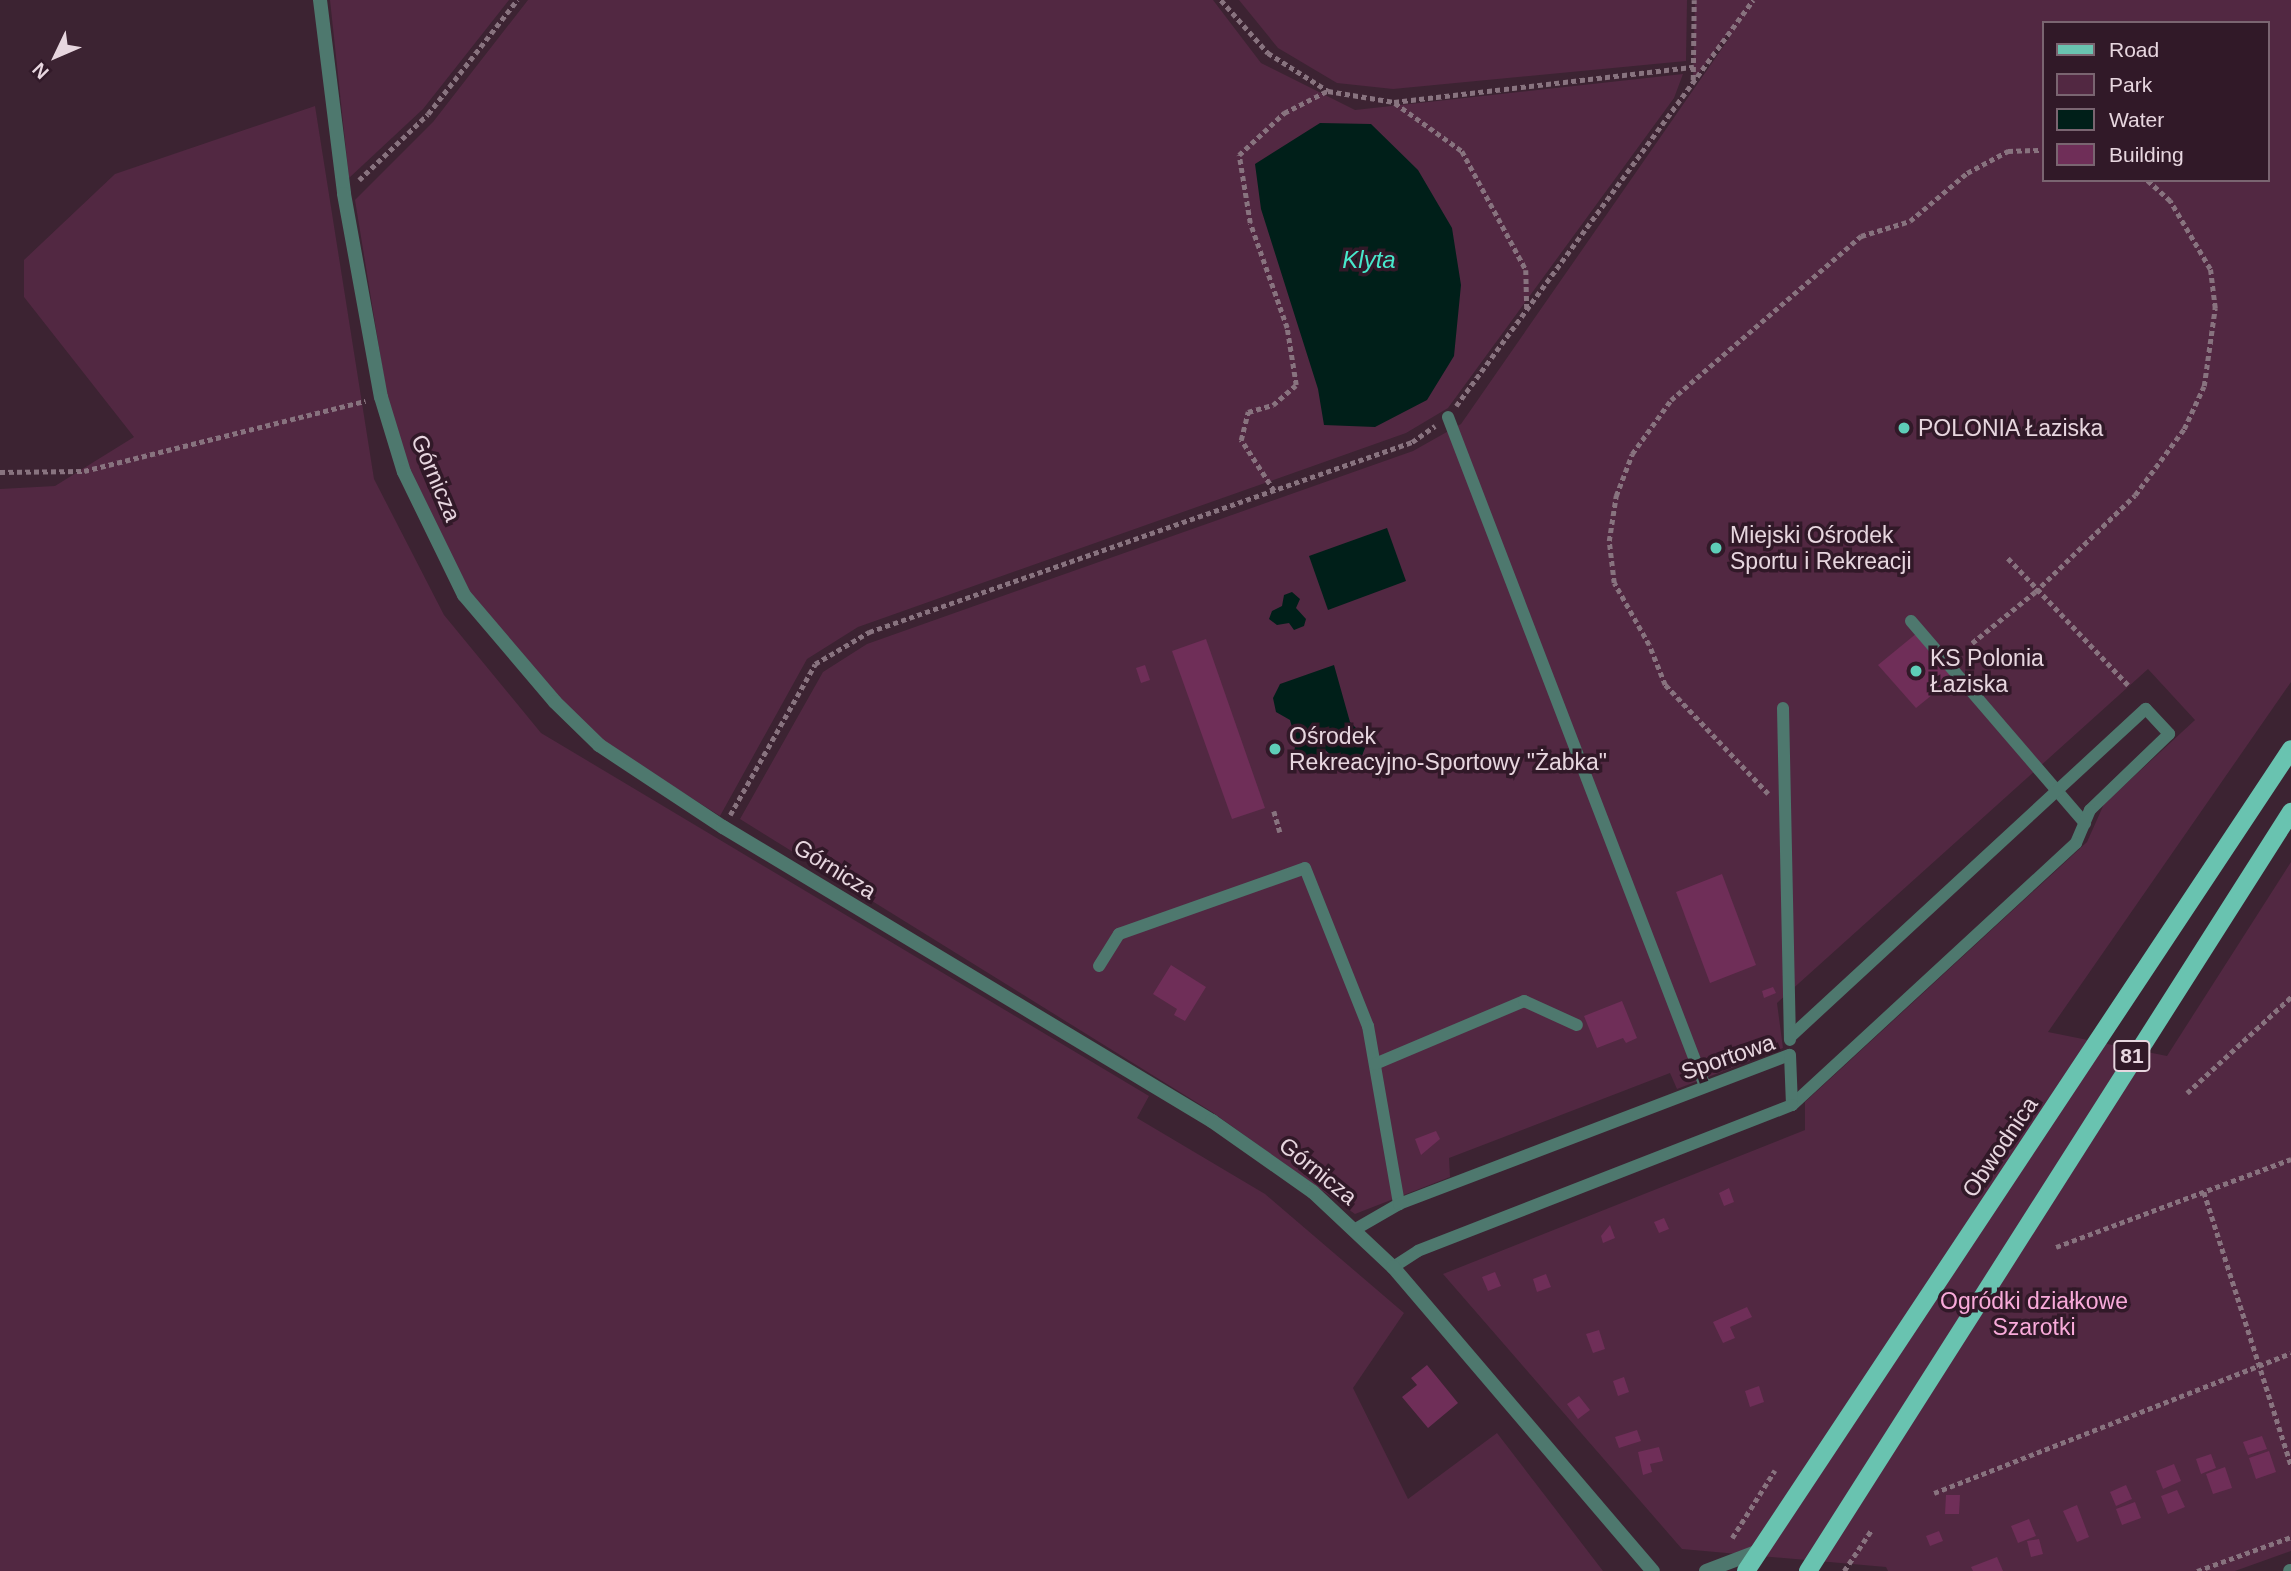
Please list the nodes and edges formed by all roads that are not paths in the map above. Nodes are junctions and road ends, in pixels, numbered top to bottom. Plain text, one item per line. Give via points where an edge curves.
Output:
1 (320, 0) edge
2 (1448, 417) road end
3 (1912, 621) dead end
4 (1783, 708) dead end
5 (2291, 749) edge
6 (2056, 791) junction
7 (2291, 812) edge
8 (2085, 822) junction
9 (1098, 966) dead end
10 (1577, 1025) dead end
11 (1790, 1037) junction
12 (1790, 1055) junction
13 (1375, 1064) junction
14 (1705, 1086) junction
15 (1792, 1105) junction
16 (1399, 1204) junction
17 (1354, 1230) junction
18 (1392, 1267) junction
19 (1759, 1551) junction
20 (1653, 1571) edge
21 (1706, 1571) edge
22 (1746, 1571) edge
23 (1808, 1571) edge

1 - 17 street, Górnicza via 344,194 381,397 404,472 464,595 555,702 600,745 723,827 1212,1121 1313,1192
2 - 14 lane
3 - 6 lane
4 - 11 lane
5 - 19 main road, Obwodnica / 81
6 - 8 lane
6 - 8 lane via 2146,709 2162,726 2169,734 2090,810
6 - 11 lane
7 - 23 main road, 81
8 - 15 lane via 2076,844
9 - 13 lane via 1119,934 1305,868 1368,1026
10 - 13 lane via 1524,1001
11 - 12 lane
12 - 14 lane, Sportowa
12 - 15 lane, Sportowa
13 - 16 lane
14 - 16 lane, Sportowa
15 - 18 lane via 1418,1251
16 - 17 lane, Sportowa
17 - 18 street, Górnicza
18 - 20 street, Górnicza
19 - 21 street
19 - 22 main road, Obwodnica / 81

